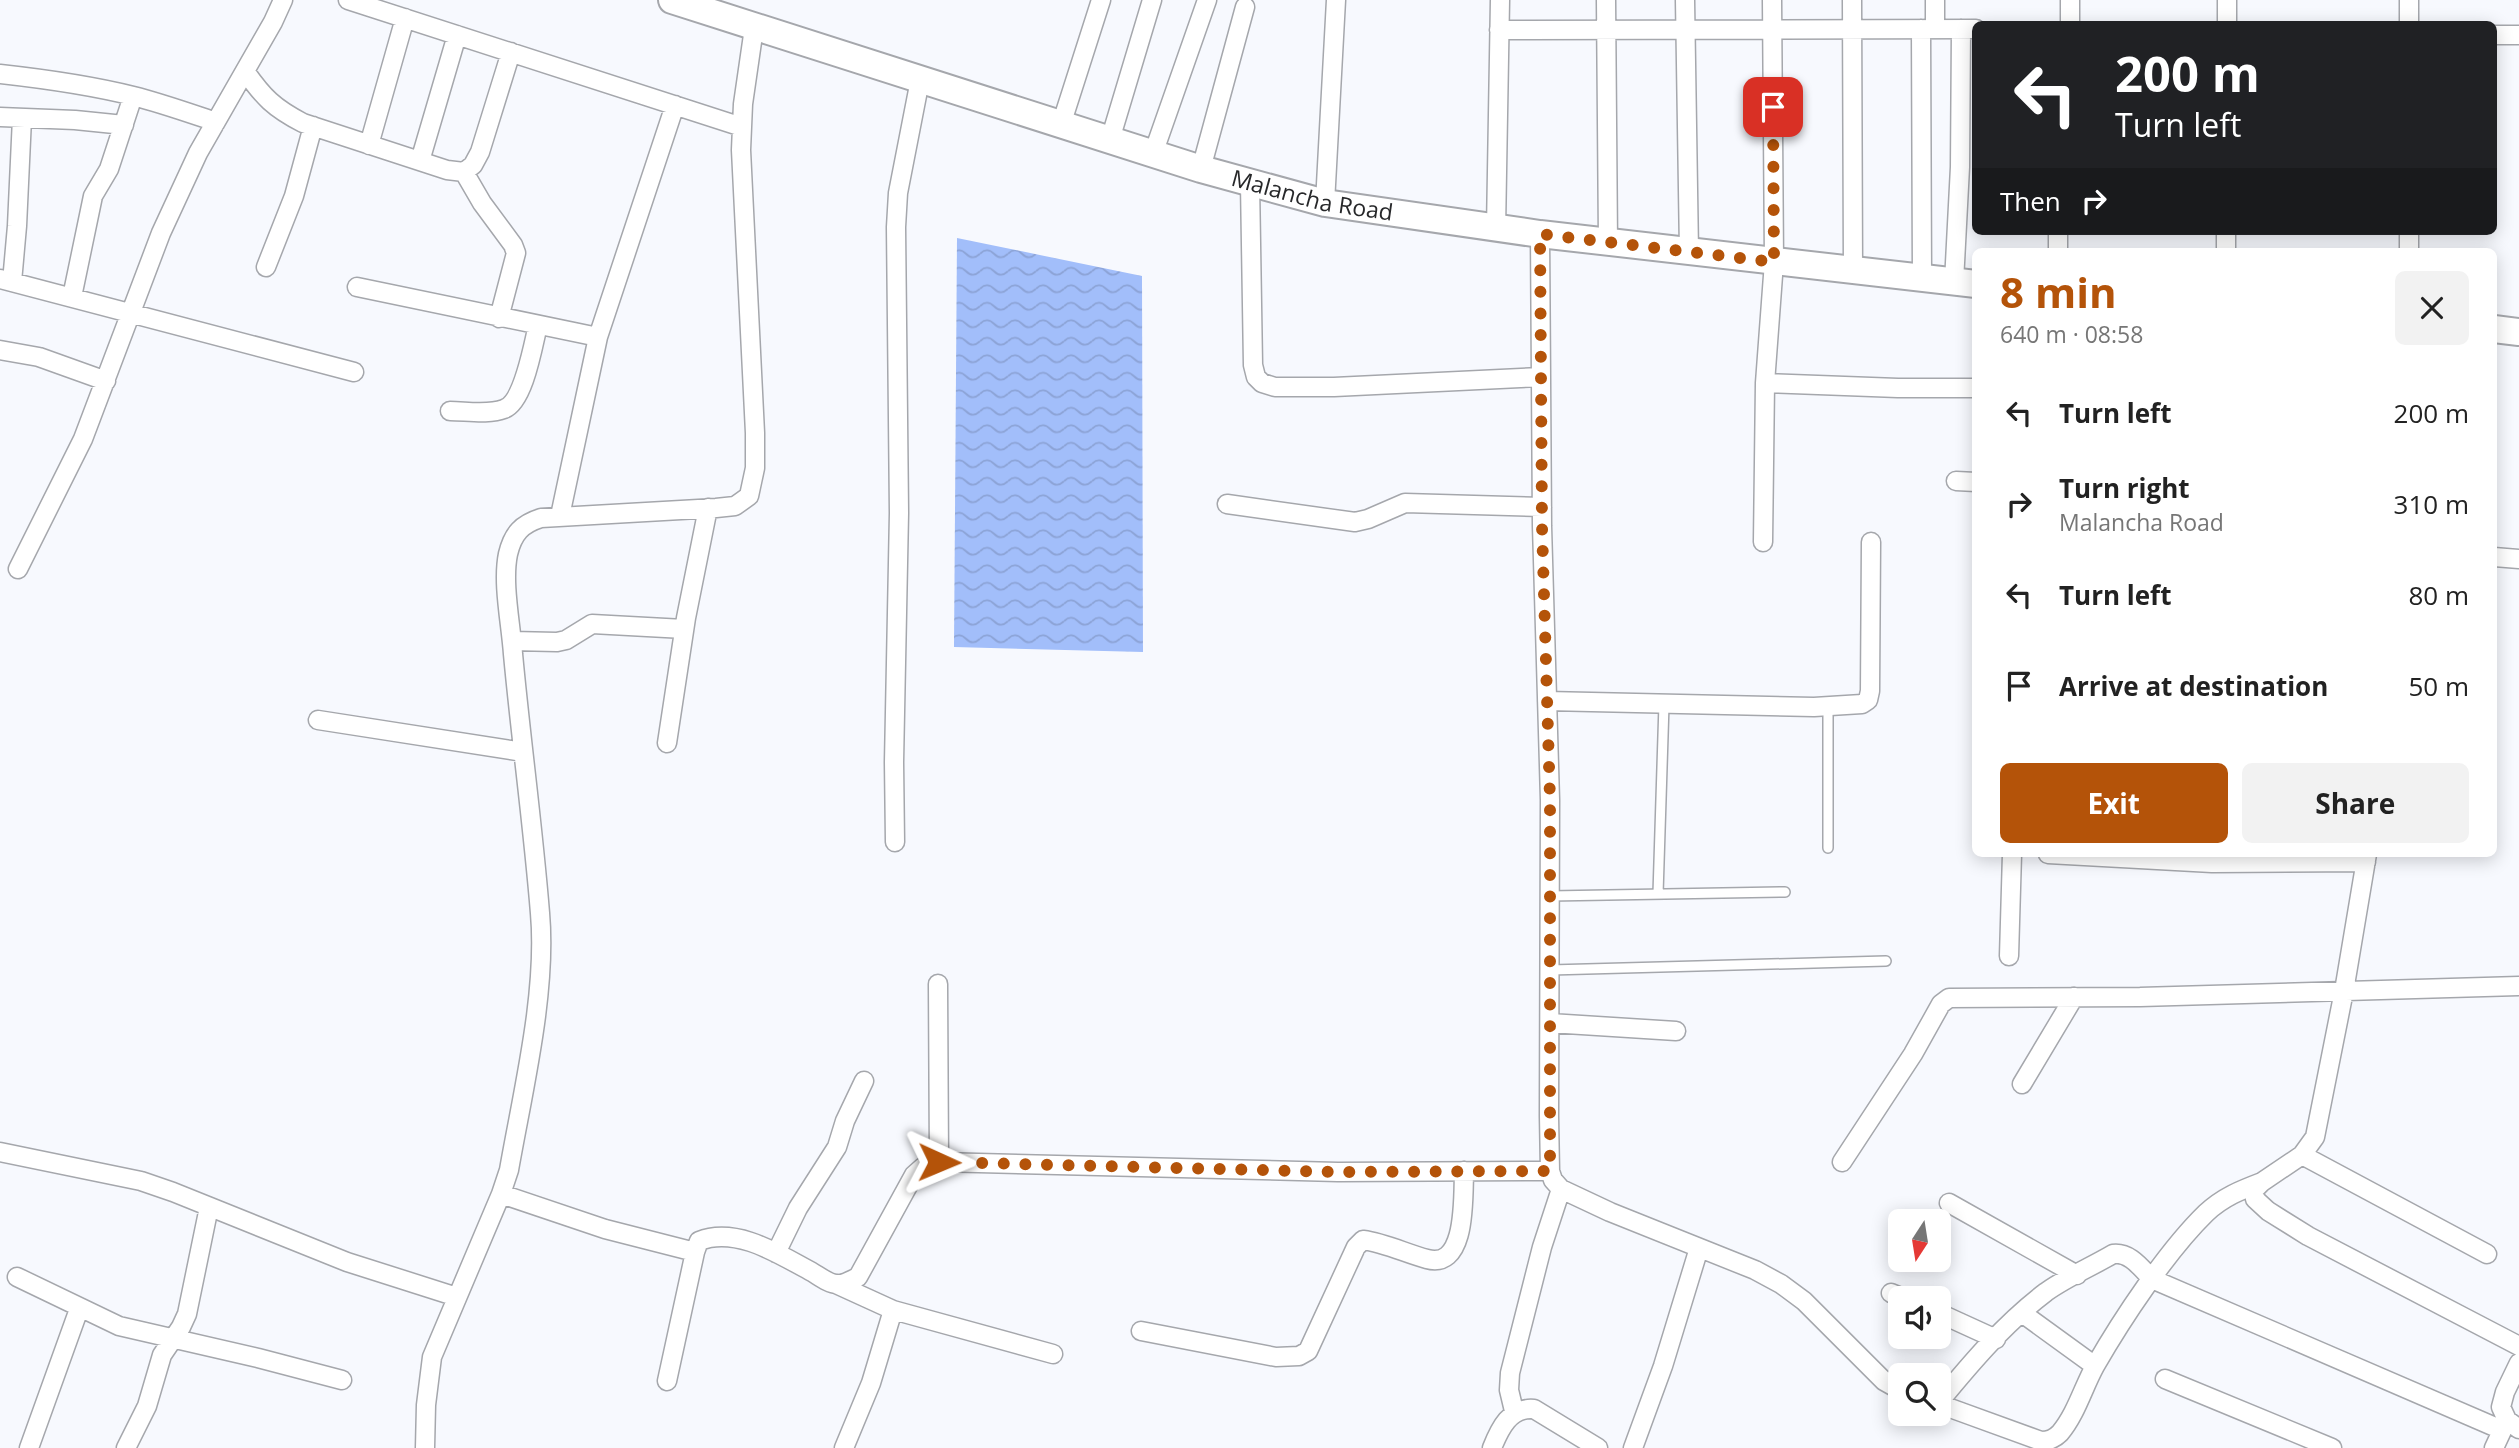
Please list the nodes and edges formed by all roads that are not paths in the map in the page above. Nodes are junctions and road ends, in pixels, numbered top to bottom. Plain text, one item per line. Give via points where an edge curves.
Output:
1 (283, 0) edge
2 (348, 0) edge
3 (672, 0) edge
4 (1101, 0) edge
5 (1152, 0) edge
6 (1208, 0) edge
7 (1336, 0) edge
8 (1500, 0) edge
9 (1605, 0) edge
10 (1685, 0) edge
11 (1772, 0) edge
12 (1852, 0) edge
13 (1935, 0) edge
14 (2070, 0) edge
15 (2227, 0) edge
16 (2409, 0) edge
17 (1245, 7) dead end
18 (405, 18) junction
19 (2070, 21) edge
20 (2227, 21) edge
21 (2409, 21) edge
22 (754, 28) junction
23 (1853, 29) junction
24 (1928, 29) junction
25 (1968, 29) edge
26 (1499, 30) junction
27 (1606, 30) junction
28 (1685, 30) junction
29 (1773, 30) junction
30 (457, 35) junction
31 (2497, 35) edge
32 (2519, 35) edge
33 (511, 52) junction
34 (245, 71) junction
35 (0, 74) edge
36 (920, 80) junction
37 (133, 96) junction
38 (675, 105) junction
39 (0, 117) edge
40 (22, 118) junction
41 (216, 122) junction
42 (124, 125) junction
43 (1061, 125) junction
44 (313, 126) junction
45 (742, 127) junction
46 (1110, 141) junction
47 (369, 145) junction
48 (1153, 154) junction
49 (420, 161) junction
50 (1201, 169) junction
51 (464, 172) junction
52 (1250, 183) junction
53 (1325, 204) junction
54 (1496, 229) junction
55 (1540, 234) junction
56 (1608, 243) junction
57 (1689, 252) junction
58 (1774, 262) junction
59 (266, 267) dead end
60 (1853, 271) junction
61 (1922, 279) junction
62 (6, 280) edge
63 (1965, 283) edge
64 (357, 287) dead end
65 (72, 297) junction
66 (130, 314) junction
67 (499, 318) junction
68 (538, 326) junction
69 (2497, 329) edge
70 (2519, 332) edge
71 (598, 337) junction
72 (0, 350) edge
73 (354, 372) dead end
74 (1541, 377) junction
75 (106, 381) junction
76 (1765, 383) junction
77 (1972, 388) edge
78 (450, 411) dead end
79 (1956, 481) dead end
80 (1972, 482) edge
81 (1227, 504) dead end
82 (1542, 507) junction
83 (708, 508) junction
84 (561, 516) junction
85 (1763, 542) dead end
86 (1871, 542) dead end
87 (2497, 557) edge
88 (2519, 559) edge
89 (18, 569) dead end
90 (684, 629) junction
91 (512, 641) junction
92 (1547, 701) junction
93 (1664, 704) junction
94 (1828, 706) junction
95 (318, 720) dead end
96 (667, 743) dead end
97 (523, 752) junction
98 (895, 842) dead end
99 (1828, 848) dead end
100 (2012, 857) edge
101 (2102, 857) edge
102 (2264, 858) edge
103 (2366, 858) edge
104 (1785, 892) dead end
105 (1658, 894) junction
106 (1550, 896) junction
107 (2009, 956) dead end
108 (1886, 961) dead end
109 (1550, 970) junction
110 (938, 985) dead end
111 (2519, 986) edge
112 (2344, 991) junction
113 (2074, 997) junction
114 (1550, 1023) junction
115 (1675, 1031) dead end
116 (864, 1081) dead end
117 (2022, 1084) dead end
118 (0, 1152) edge
119 (2302, 1155) junction
120 (939, 1162) junction
121 (1842, 1162) dead end
122 (1464, 1171) junction
123 (1550, 1171) junction
124 (2262, 1182) junction
125 (1561, 1189) junction
126 (501, 1194) junction
127 (1949, 1203) dead end
128 (209, 1207) junction
129 (1699, 1248) junction
130 (695, 1252) junction
131 (776, 1253) junction
132 (2487, 1254) dead end
133 (2077, 1275) junction
134 (17, 1278) dead end
135 (2152, 1279) junction
136 (836, 1284) junction
137 (457, 1297) junction
138 (79, 1309) junction
139 (893, 1310) junction
140 (2022, 1313) junction
141 (1951, 1318) edge
142 (1141, 1331) dead end
143 (172, 1338) junction
144 (1996, 1339) junction
145 (2519, 1346) edge
146 (1053, 1354) dead end
147 (2519, 1363) edge
148 (2095, 1366) junction
149 (2165, 1379) dead end
150 (342, 1380) dead end
151 (667, 1381) dead end
152 (1888, 1383) edge
153 (1951, 1388) edge
154 (1951, 1407) edge
155 (1514, 1411) junction
156 (2510, 1426) edge
157 (2051, 1444) edge
158 (29, 1448) edge
159 (126, 1448) edge
160 (425, 1448) edge
161 (844, 1448) edge
162 (1492, 1448) edge
163 (1598, 1448) edge
164 (1633, 1448) edge
165 (2332, 1448) edge
166 (2494, 1448) edge

1 - 34 street
2 - 18 street
3 - 22 main road, Malancha Road
4 - 43 street
5 - 46 street
6 - 48 street
7 - 53 street
8 - 26 street
9 - 27 street
10 - 28 street
11 - 29 street
12 - 23 street
13 - 24 street
14 - 19 street
15 - 20 street
16 - 21 street
17 - 50 street
18 - 30 street
18 - 47 street
22 - 36 main road, Malancha Road
22 - 45 street
23 - 24 street
23 - 29 street
23 - 60 street
24 - 25 street
24 - 61 street
25 - 63 street via 1960,167
26 - 27 street
26 - 54 street
27 - 28 street
27 - 56 street
28 - 29 street
28 - 57 street
29 - 58 street
30 - 33 street
30 - 49 street
31 - 32 street
33 - 38 street
33 - 51 street via 480,152
34 - 41 street
34 - 44 street via 262,97 280,112
35 - 37 street
36 - 43 main road, Malancha Road
36 - 98 street via 898,193 896,227
37 - 41 street
37 - 42 street
38 - 45 street
38 - 71 street
39 - 40 street
40 - 42 street
40 - 62 street via 17,226
41 - 66 street via 161,233
42 - 65 street via 109,169 93,195
43 - 46 main road, Malancha Road
44 - 47 street
44 - 59 street via 294,196
45 - 83 street via 755,468 753,486 743,502
46 - 48 main road, Malancha Road
47 - 49 street
48 - 50 main road, Malancha Road
49 - 51 street
50 - 52 main road, Malancha Road
51 - 67 street via 516,253
52 - 53 main road, Malancha Road
52 - 74 street via 1252,365 1262,383 1334,387
53 - 54 main road, Malancha Road
54 - 55 main road, Malancha Road
55 - 56 main road, Malancha Road
55 - 74 street
56 - 57 main road, Malancha Road
57 - 58 main road, Malancha Road
58 - 60 main road, Malancha Road
58 - 76 street
60 - 61 main road, Malancha Road
61 - 63 main road, Malancha Road
62 - 65 street
64 - 67 street
65 - 66 street
66 - 73 street
66 - 75 street
67 - 68 street
68 - 71 street
68 - 78 street via 512,404 495,411
69 - 70 main road
71 - 84 street
72 - 75 street via 38,357
74 - 82 street
75 - 89 street via 83,439
76 - 77 street
76 - 85 street
79 - 80 street
81 - 82 street via 1355,522 1405,503
82 - 92 street
83 - 84 street
83 - 90 street
84 - 91 street via 527,522 514,537 507,563
86 - 94 street via 1868,700
87 - 88 street
90 - 91 street via 592,624 557,642
90 - 96 street
91 - 97 street
92 - 93 street
92 - 106 street
93 - 94 street
93 - 105 lane
94 - 99 lane
95 - 97 street
97 - 126 street via 540,912 539,984 509,1170
100 - 107 street
101 - 102 street via 2211,863
102 - 103 street
103 - 112 street
104 - 105 lane
105 - 106 lane
106 - 109 street
108 - 109 lane
109 - 114 street
110 - 120 street
111 - 112 street
112 - 113 street
112 - 119 street via 2319,1125
113 - 117 street
113 - 121 street via 1949,998
114 - 115 street
114 - 123 street
116 - 131 street via 837,1147
118 - 128 street via 141,1181
119 - 124 street
119 - 132 street
120 - 122 street
120 - 136 street via 914,1175 858,1277
122 - 123 street
122 - 142 street via 1460,1229 1450,1255 1441,1261 1429,1260 1363,1240 1308,1352 1276,1357
123 - 125 street
124 - 135 street via 2227,1196 2205,1214
124 - 145 street via 2254,1190 2255,1199 2267,1211
125 - 129 street
125 - 155 street via 1512,1364
126 - 130 street via 605,1229
126 - 137 street
127 - 133 street
128 - 137 street via 347,1262
128 - 143 street via 187,1314
129 - 152 street via 1781,1283
129 - 164 street
130 - 131 street via 699,1241 710,1237 748,1242
130 - 151 street
131 - 136 street
133 - 135 street via 2122,1253
133 - 140 street
134 - 138 street
135 - 148 street
135 - 156 street
136 - 139 street
137 - 160 street via 432,1357
138 - 143 street via 118,1326
138 - 158 street
139 - 146 street
139 - 161 street
140 - 144 street
140 - 148 street
141 - 144 street
143 - 150 street
143 - 159 street
144 - 153 street
147 - 156 street via 2501,1407
148 - 157 street via 2070,1419
149 - 165 street
154 - 157 street
155 - 162 street
155 - 163 street via 1534,1409
156 - 166 street

